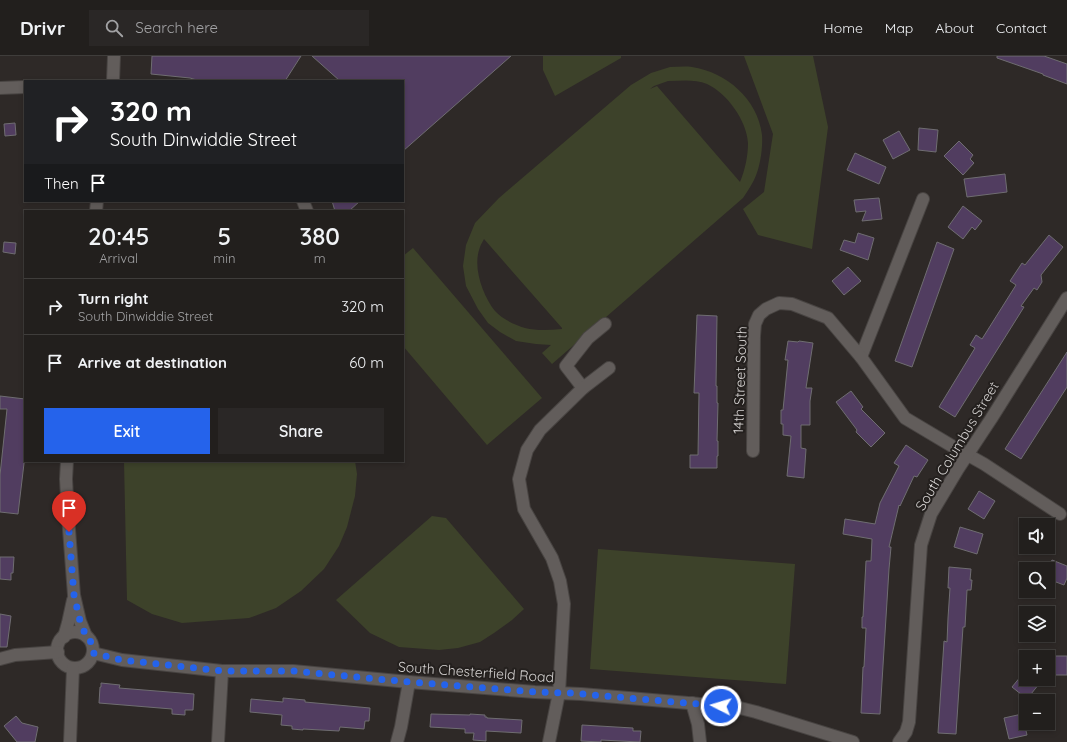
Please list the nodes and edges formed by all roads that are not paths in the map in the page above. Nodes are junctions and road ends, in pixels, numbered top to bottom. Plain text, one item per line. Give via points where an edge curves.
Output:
1 (114, 56) edge
2 (113, 80) edge
3 (24, 87) edge
4 (0, 88) edge
5 (923, 199) dead end
6 (1067, 298) edge
7 (605, 324) dead end
8 (860, 357) junction
9 (609, 368) dead end
10 (583, 388) junction
11 (753, 452) dead end
12 (967, 454) junction
13 (67, 462) edge
14 (1060, 514) dead end
15 (74, 595) junction
16 (86, 636) junction
17 (64, 637) junction
18 (58, 652) junction
19 (93, 653) junction
20 (0, 659) edge
21 (73, 668) junction
22 (222, 671) junction
23 (409, 682) junction
24 (559, 692) junction
25 (692, 703) junction
26 (826, 739) edge
27 (70, 742) edge
28 (218, 742) edge
29 (397, 742) edge
30 (549, 742) edge
31 (700, 742) edge
32 (853, 742) edge
33 (900, 742) edge

1 - 2 street
3 - 4 street
5 - 8 street
6 - 12 street, South Columbus Street
7 - 10 street via 588,338 566,366
8 - 11 street, 14th Street South via 828,318 821,315 792,304 779,303 759,315 754,336
8 - 12 street, 14th Street South via 906,418
9 - 10 street
10 - 24 street via 540,430 527,450 519,479 524,509 552,558 560,581 564,604
12 - 14 street, 14th Street South
12 - 33 street, South Columbus Street via 931,514 921,545 909,722
13 - 15 street
15 - 16 street
15 - 17 street
16 - 17 street via 75,633
16 - 19 street via 90,640
17 - 18 street via 60,641
18 - 20 street via 15,655
18 - 21 street via 63,663
19 - 21 street via 84,666
19 - 22 street, South Chesterfield Road via 122,660
21 - 27 street
22 - 23 street, South Chesterfield Road via 293,671
22 - 28 street
23 - 24 street, South Chesterfield Road
23 - 29 street
24 - 25 street, South Chesterfield Road
24 - 30 street
25 - 26 street, South Chesterfield Road via 736,707 756,712
25 - 31 street
26 - 32 street, South Chesterfield Road

